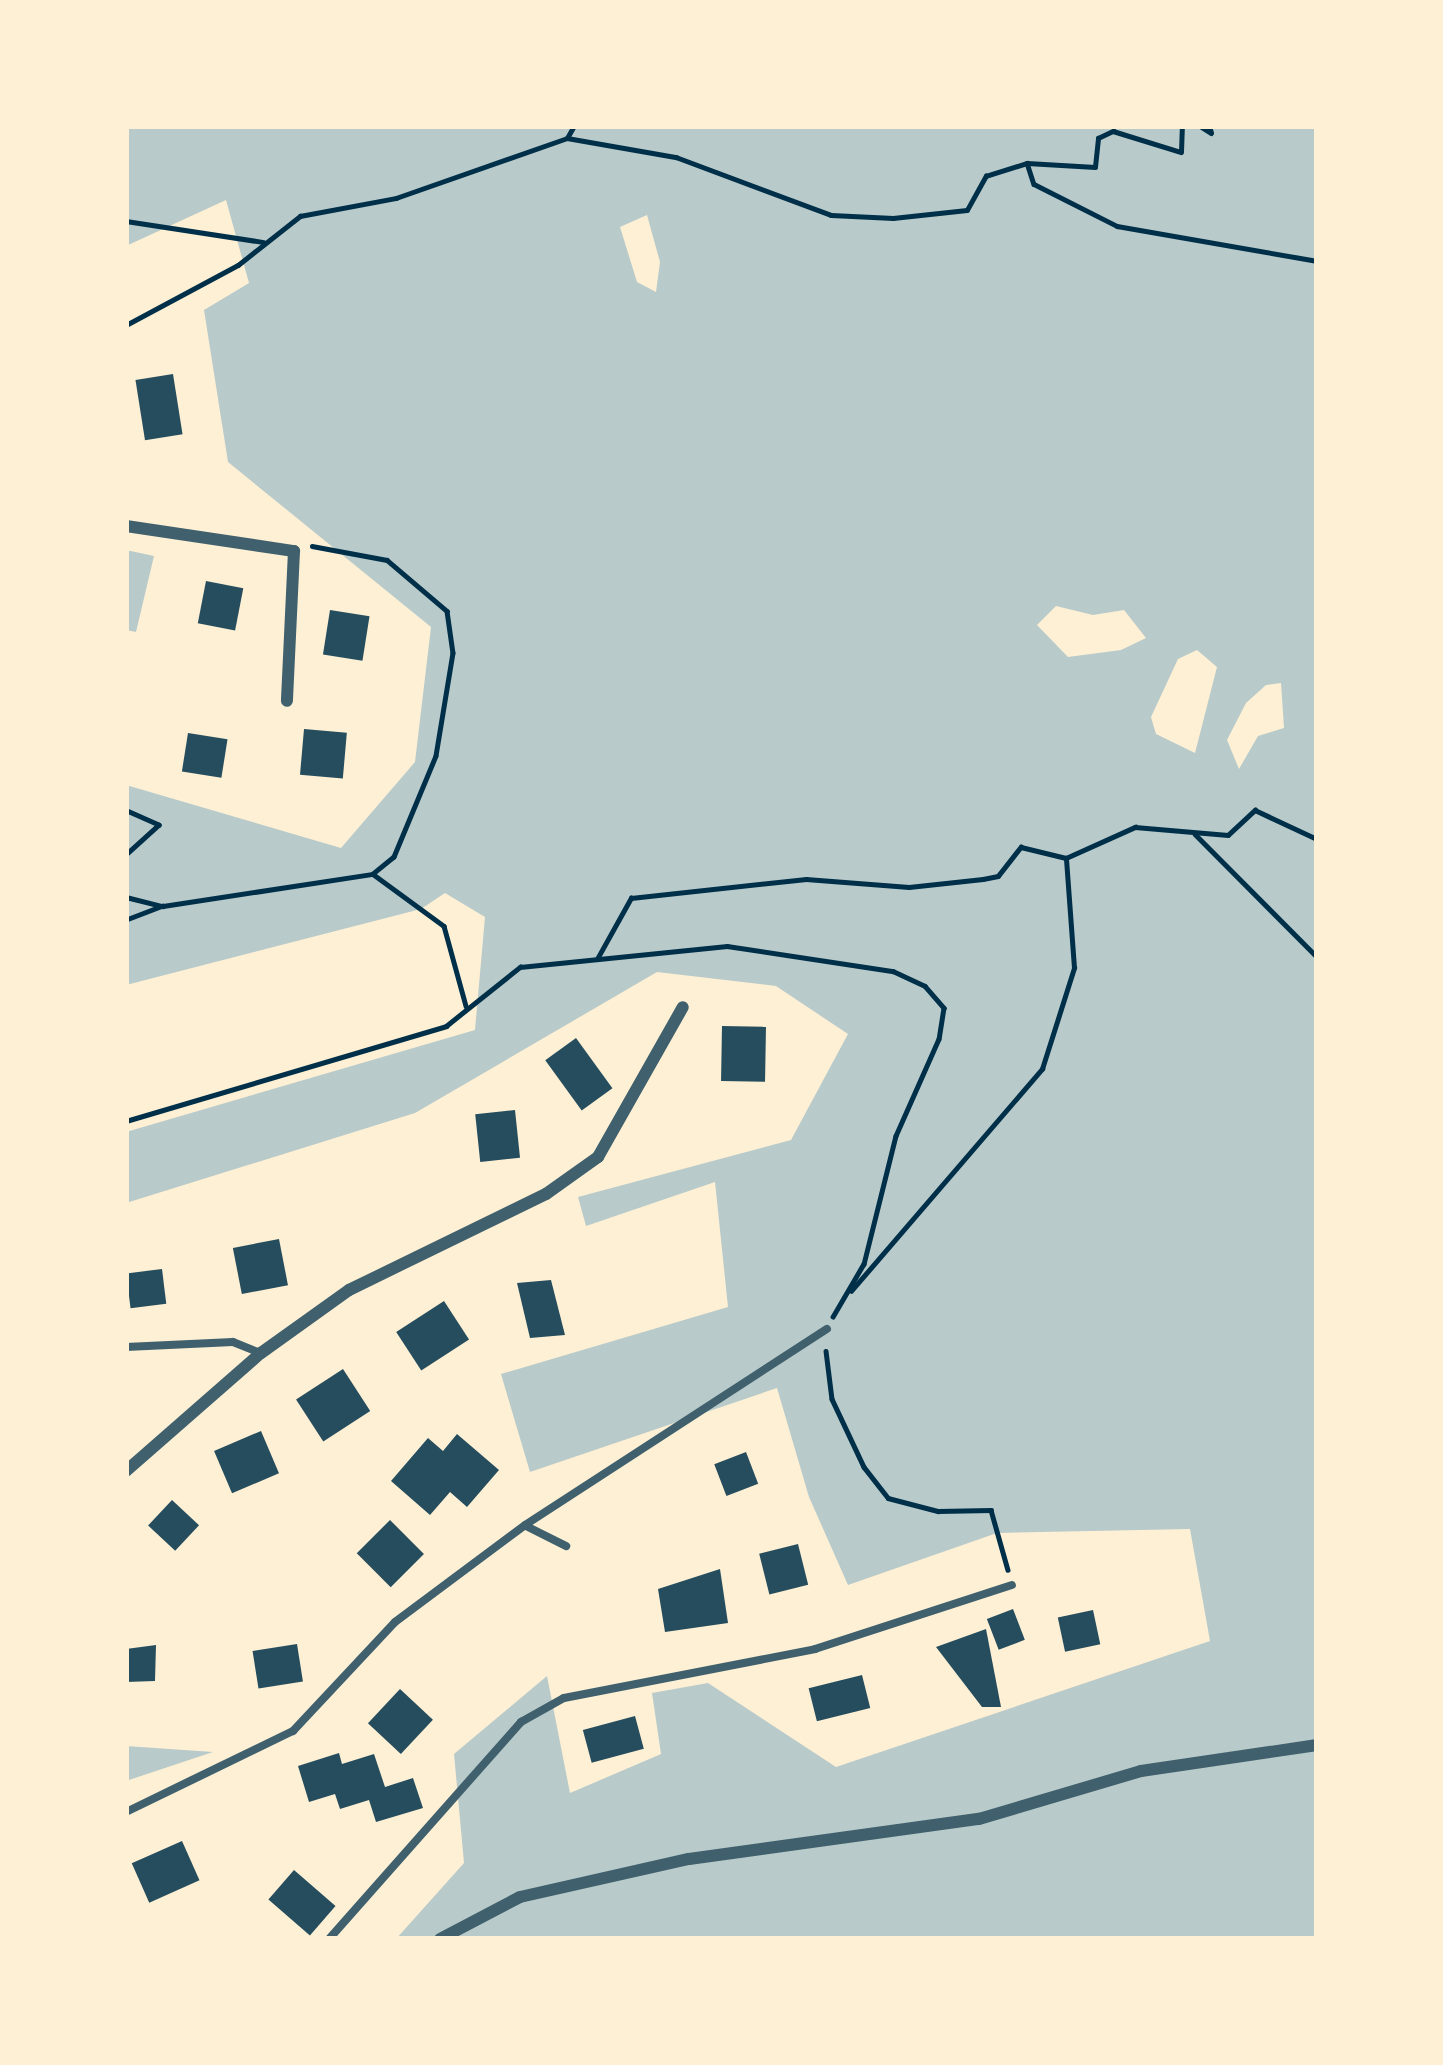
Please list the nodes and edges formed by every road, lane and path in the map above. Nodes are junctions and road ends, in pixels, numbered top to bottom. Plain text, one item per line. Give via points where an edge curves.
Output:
1 (574, 126) edge
2 (1182, 126) edge
3 (1200, 126) edge
4 (1209, 126) edge
5 (567, 138) junction
6 (1027, 163) junction
7 (126, 221) edge
8 (1260, 239) dead end
9 (263, 242) junction
10 (1258, 250) junction
11 (1317, 261) edge
12 (126, 325) edge
13 (126, 526) edge
14 (286, 546) junction
15 (287, 701) dead end
16 (126, 810) edge
17 (1195, 834) junction
18 (1317, 839) edge
19 (126, 854) edge
20 (1066, 859) junction
21 (374, 874) junction
22 (126, 897) edge
23 (163, 906) junction
24 (126, 920) edge
25 (1317, 957) edge
26 (597, 959) junction
27 (467, 1007) junction
28 (683, 1007) dead end
29 (126, 1121) edge
30 (842, 1299) junction
31 (826, 1328) junction
32 (126, 1347) edge
33 (261, 1353) junction
34 (126, 1471) edge
35 (525, 1525) junction
36 (566, 1546) dead end
37 (1012, 1585) joint
38 (1317, 1745) edge
39 (126, 1812) edge
40 (329, 1939) edge
41 (440, 1939) edge

1 - 5 path
2 - 6 path via 1180,152 1113,131 1098,138 1095,167
3 - 4 path via 1211,133
5 - 6 path via 676,157 831,215 967,210 986,176
5 - 9 path via 396,198 300,216
6 - 10 path via 1034,184 1117,226
7 - 9 path
8 - 10 path
9 - 12 path via 238,266
10 - 11 path
13 - 14 street
14 - 15 street via 299,560
14 - 21 path via 342,547 387,560 446,611 453,653 436,756 394,857
16 - 19 path via 159,826
17 - 18 path via 1228,835 1266,809
17 - 20 path via 1135,827
17 - 25 path
20 - 26 path via 1021,847 998,876 983,879 909,887 806,879 632,898
20 - 30 path via 1074,968 1042,1069 936,1201
21 - 23 path
21 - 27 path via 444,926
22 - 23 path
23 - 24 path
26 - 27 path via 520,967
26 - 30 path via 727,946 892,971 926,986 944,1007 931,1060 896,1136 864,1264
27 - 29 path via 446,1026
28 - 33 street via 598,1157 565,1184 350,1290
30 - 31 path
31 - 35 lane
31 - 37 path via 832,1399 864,1467 888,1498 938,1511 992,1510
32 - 33 lane via 233,1342
33 - 34 street
35 - 36 lane
35 - 39 lane via 395,1622 293,1731
37 - 40 lane via 815,1649 564,1698 521,1723
38 - 41 street via 1141,1772 979,1819 668,1864 520,1897

